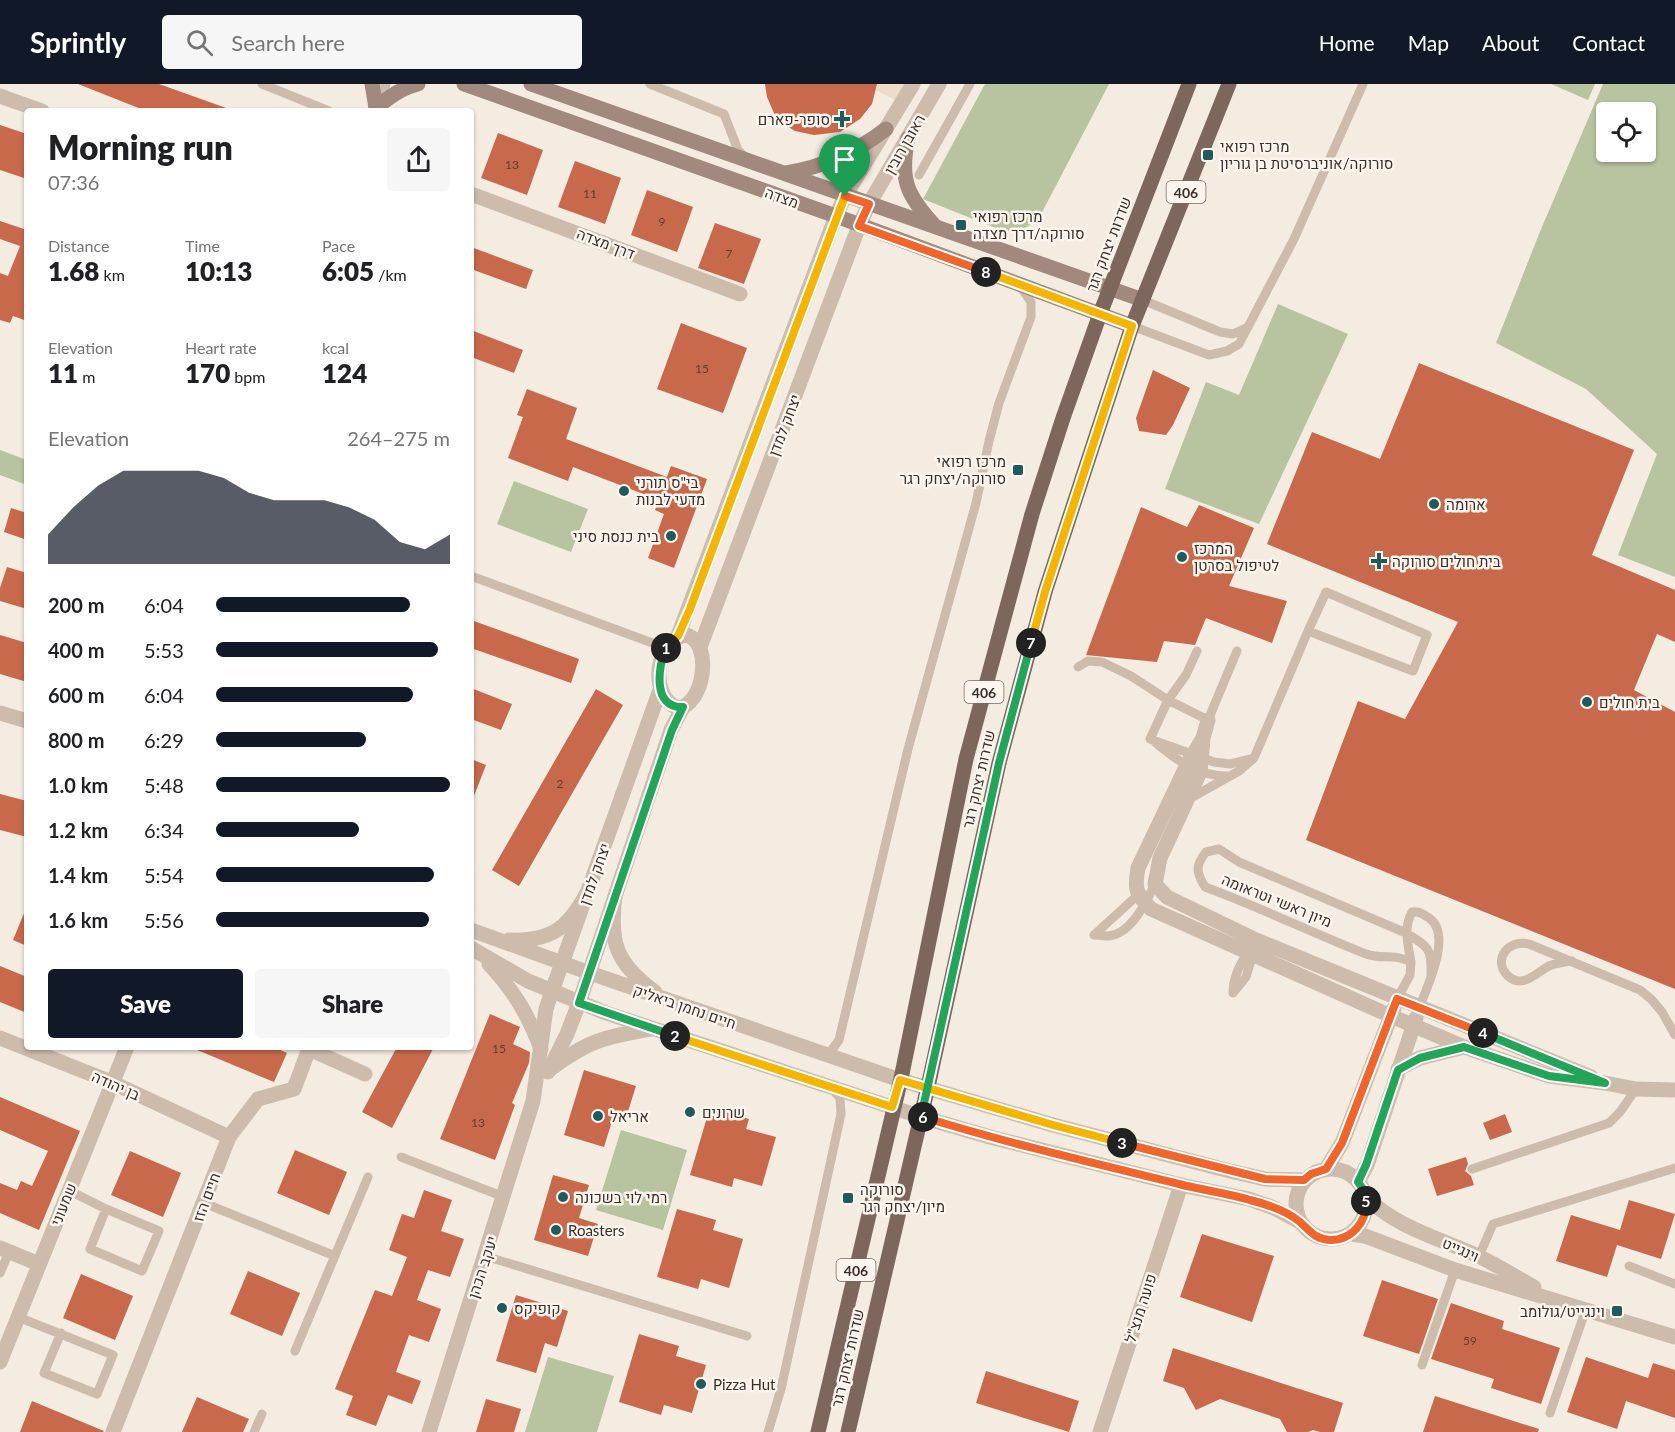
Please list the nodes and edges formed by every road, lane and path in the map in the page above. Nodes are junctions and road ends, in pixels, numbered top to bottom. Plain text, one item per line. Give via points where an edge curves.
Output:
1 (262, 84) edge
2 (372, 84) edge
3 (383, 84) edge
4 (418, 84) edge
5 (464, 84) edge
6 (531, 84) edge
7 (650, 84) edge
8 (914, 84) edge
9 (939, 84) edge
10 (970, 84) edge
11 (1189, 84) edge
12 (1229, 84) edge
13 (1363, 84) edge
14 (0, 96) edge
15 (34, 108) edge
16 (322, 108) edge
17 (375, 108) edge
18 (376, 108) edge
19 (377, 108) edge
20 (886, 129) junction
21 (908, 138) junction
22 (750, 162) junction
23 (784, 174) junction
24 (919, 176) dead end
25 (474, 195) edge
26 (845, 196) junction
27 (869, 204) junction
28 (836, 216) junction
29 (859, 226) junction
30 (937, 228) junction
31 (1019, 284) junction
32 (1110, 288) junction
33 (740, 294) dead end
34 (1143, 300) junction
35 (1100, 314) junction
36 (1132, 326) junction
37 (1248, 327) junction
38 (474, 577) edge
39 (1308, 631) junction
40 (678, 636) junction
41 (700, 647) junction
42 (666, 648) junction
43 (1197, 651) dead end
44 (1237, 651) dead end
45 (1078, 667) dead end
46 (660, 690) junction
47 (1168, 700) junction
48 (683, 707) junction
49 (0, 713) edge
50 (24, 720) edge
51 (1208, 720) junction
52 (1254, 758) junction
53 (1196, 762) junction
54 (1230, 776) junction
55 (1186, 801) junction
56 (1155, 884) junction
57 (590, 887) junction
58 (615, 896) junction
59 (1141, 899) junction
60 (474, 931) edge
61 (1406, 933) junction
62 (494, 939) junction
63 (1252, 949) junction
64 (475, 950) edge
65 (1572, 961) junction
66 (562, 962) junction
67 (1411, 962) junction
68 (590, 974) junction
69 (1431, 974) junction
70 (552, 991) junction
71 (665, 999) junction
72 (1397, 999) junction
73 (579, 1003) junction
74 (1419, 1008) junction
75 (1391, 1016) junction
76 (1413, 1025) junction
77 (652, 1028) junction
78 (1675, 1035) edge
79 (0, 1038) edge
80 (1464, 1047) junction
81 (24, 1048) edge
82 (541, 1049) junction
83 (30, 1050) edge
84 (126, 1050) edge
85 (309, 1050) edge
86 (311, 1050) edge
87 (821, 1053) junction
88 (549, 1070) junction
89 (1398, 1070) junction
90 (365, 1074) dead end
91 (900, 1080) junction
92 (111, 1082) junction
93 (1605, 1083) junction
94 (829, 1086) junction
95 (928, 1087) junction
96 (1636, 1089) junction
97 (1675, 1090) edge
98 (533, 1101) junction
99 (892, 1107) junction
100 (921, 1117) junction
101 (230, 1137) junction
102 (401, 1157) dead end
103 (1675, 1168) edge
104 (1326, 1169) junction
105 (1472, 1169) dead end
106 (368, 1177) dead end
107 (1304, 1180) junction
108 (1181, 1185) junction
109 (1362, 1189) junction
110 (68, 1190) junction
111 (504, 1197) junction
112 (204, 1203) junction
113 (106, 1209) junction
114 (1300, 1222) junction
115 (1350, 1234) junction
116 (4, 1250) edge
117 (335, 1256) junction
118 (485, 1256) junction
119 (1479, 1256) junction
120 (39, 1264) junction
121 (1629, 1266) dead end
122 (1455, 1270) junction
123 (0, 1273) edge
124 (1675, 1284) edge
125 (1558, 1300) junction
126 (1586, 1309) junction
127 (18, 1317) junction
128 (61, 1333) junction
129 (1674, 1333) edge
130 (747, 1336) dead end
131 (296, 1351) dead end
132 (0, 1362) edge
133 (1422, 1365) dead end
134 (1550, 1413) dead end
135 (262, 1414) dead end
136 (113, 1432) edge
137 (254, 1432) edge
138 (429, 1432) edge
139 (768, 1432) edge
140 (818, 1432) edge
141 (848, 1432) edge
142 (1100, 1432) edge

1 - 16 lane
2 - 17 main road
3 - 18 street
4 - 19 main road via 391,96
5 - 28 main road, מצדה
6 - 22 main road, מצדה
7 - 22 lane via 724,114 738,150
8 - 20 street, ראובן רובין
9 - 21 street, ראובן רובין
10 - 24 lane
11 - 32 main road, שדרות יצחק רגר / 406
12 - 34 main road, שדרות יצחק רגר / 406
13 - 37 lane via 1294,239
14 - 15 street
20 - 23 main road via 841,158
20 - 26 street, ראובן רובין
21 - 27 street, ראובן רובין
21 - 30 main road via 905,181 920,210
22 - 23 main road, מצדה
23 - 26 main road, מצדה
25 - 33 street, דרך מצדה
26 - 27 main road, מצדה
26 - 28 street, יצחק למדן
27 - 29 street, יצחק למדן
27 - 30 main road, מצדה
28 - 29 main road, מצדה
28 - 40 street, יצחק למדן
29 - 31 main road, מצדה
29 - 41 street, יצחק למדן
30 - 32 main road, מצדה
31 - 35 main road, מצדה
31 - 87 lane via 1031,302 1031,317 999,403 903,771 839,1040 831,1051
32 - 34 main road, מצדה
32 - 35 main road, שדרות יצחק רגר / 406
34 - 36 main road, שדרות יצחק רגר / 406
34 - 37 lane via 1220,332 1233,334
35 - 36 main road, מצדה
35 - 91 main road, שדרות יצחק רגר / 406 via 1032,514 966,759
36 - 37 lane via 1209,355 1239,344
36 - 95 main road, שדרות יצחק רגר / 406 via 1045,592 999,763
38 - 42 lane
39 - 39 lane via 1413,671 1428,635 1326,592
39 - 52 lane
40 - 41 street via 694,638
40 - 42 street
41 - 48 street via 699,684 692,700
42 - 46 street via 660,665
43 - 47 lane
44 - 51 lane
45 - 47 lane via 1088,661 1102,662
46 - 48 street via 673,706
46 - 57 street, יצחק למדן
47 - 51 lane
47 - 53 lane via 1150,739
48 - 58 street, יצחק למדן
49 - 50 street
51 - 53 street
52 - 53 lane via 1230,764
52 - 54 lane
53 - 54 lane via 1213,776
53 - 55 street
53 - 59 street via 1138,868 1136,880
54 - 55 lane
55 - 56 street via 1160,858
56 - 59 lane
56 - 63 street via 1167,897
57 - 62 street via 571,919 552,934 538,939
57 - 66 street, יצחק למדן
58 - 68 street, יצחק למדן
58 - 71 street via 614,944 634,975
59 - 59 lane via 1094,935 1110,936 1124,930
59 - 63 street via 1151,909
60 - 62 street, חיים נחמן ביאליק
61 - 67 lane, מיון ראשי וטראומה
61 - 67 lane, מיון ראשי וטראומה via 1239,862 1219,849 1206,852 1198,861 1197,874 1205,887 1370,956 1400,956
61 - 69 lane, מיון ראשי וטראומה via 1428,947
61 - 69 lane, מיון ראשי וטראומה via 1412,912 1433,920 1439,931 1439,952
62 - 66 street, חיים נחמן ביאליק
63 - 72 street
63 - 75 street
64 - 70 street
64 - 82 street via 520,1002
65 - 65 lane via 1522,942 1507,949 1502,961 1508,976 1520,981 1556,963
65 - 78 lane via 1640,990 1662,1012
66 - 68 street, חיים נחמן ביאליק
66 - 70 street, יצחק למדן
67 - 72 lane, מיון ראשי וטראומה via 1410,975
68 - 71 street, חיים נחמן ביאליק
68 - 73 street, יצחק למדן
69 - 74 lane, מיון ראשי וטראומה
70 - 73 street
70 - 82 street, יעקב הכהן
71 - 87 street, חיים נחמן ביאליק
72 - 74 street
72 - 75 street
73 - 77 street
73 - 88 street, יעקב הכהן
74 - 76 street
74 - 93 street
75 - 76 street
75 - 104 street via 1342,1143
76 - 80 street
76 - 89 street
77 - 88 street via 595,1041
77 - 94 street
79 - 81 street, בן יהודה
80 - 89 street via 1420,1058
80 - 93 street via 1549,1076
82 - 98 street, יעקב הכהן
83 - 92 street, בן יהודה
84 - 92 street, שמעוני
85 - 101 street, חיים הזז via 294,1089 258,1099
86 - 90 street, חיים הזז
87 - 91 street, חיים נחמן ביאליק
88 - 98 street, יעקב הכהן
89 - 109 street via 1366,1165
91 - 95 street
91 - 99 main road, שדרות יצחק רגר / 406
92 - 101 street, בן יהודה
92 - 110 street, שמעוני
93 - 96 street
94 - 99 street
94 - 139 lane via 840,1098 841,1114 781,1389
95 - 100 main road, שדרות יצחק רגר / 406
95 - 107 street via 1053,1125 1230,1171 1265,1179
96 - 97 street
96 - 105 lane via 1609,1123
98 - 111 street, יעקב הכהן
99 - 100 street
99 - 140 main road, שדרות יצחק רגר / 406
100 - 108 street
100 - 141 main road, שדרות יצחק רגר / 406
101 - 112 street, חיים הזז
102 - 111 lane
103 - 119 lane via 1493,1224
104 - 107 street
104 - 109 street via 1349,1174
106 - 117 lane
107 - 114 street via 1295,1200
108 - 114 street via 1249,1199
108 - 142 street, פועה מנצ"ל
109 - 115 street via 1365,1213
109 - 119 street, וינגייט via 1378,1209 1404,1224
110 - 113 lane
110 - 120 street, שמעוני
111 - 118 street, יעקב הכהן
112 - 117 lane
112 - 136 street, חיים הזז
113 - 113 lane via 90,1249 142,1271 159,1231
114 - 115 street via 1307,1231 1327,1240
115 - 122 street, וינגייט
116 - 120 street
116 - 123 lane
117 - 131 lane
118 - 130 lane
118 - 138 street, יעקב הכהן
119 - 125 street, וינגייט
120 - 127 street, שמעוני
121 - 124 lane
122 - 125 street, וינגייט
122 - 133 lane
125 - 126 street, וינגייט
126 - 129 street, וינגייט
126 - 134 lane
127 - 128 lane
127 - 132 street, שמעוני
128 - 128 lane via 44,1372 97,1395 113,1355
135 - 137 lane

